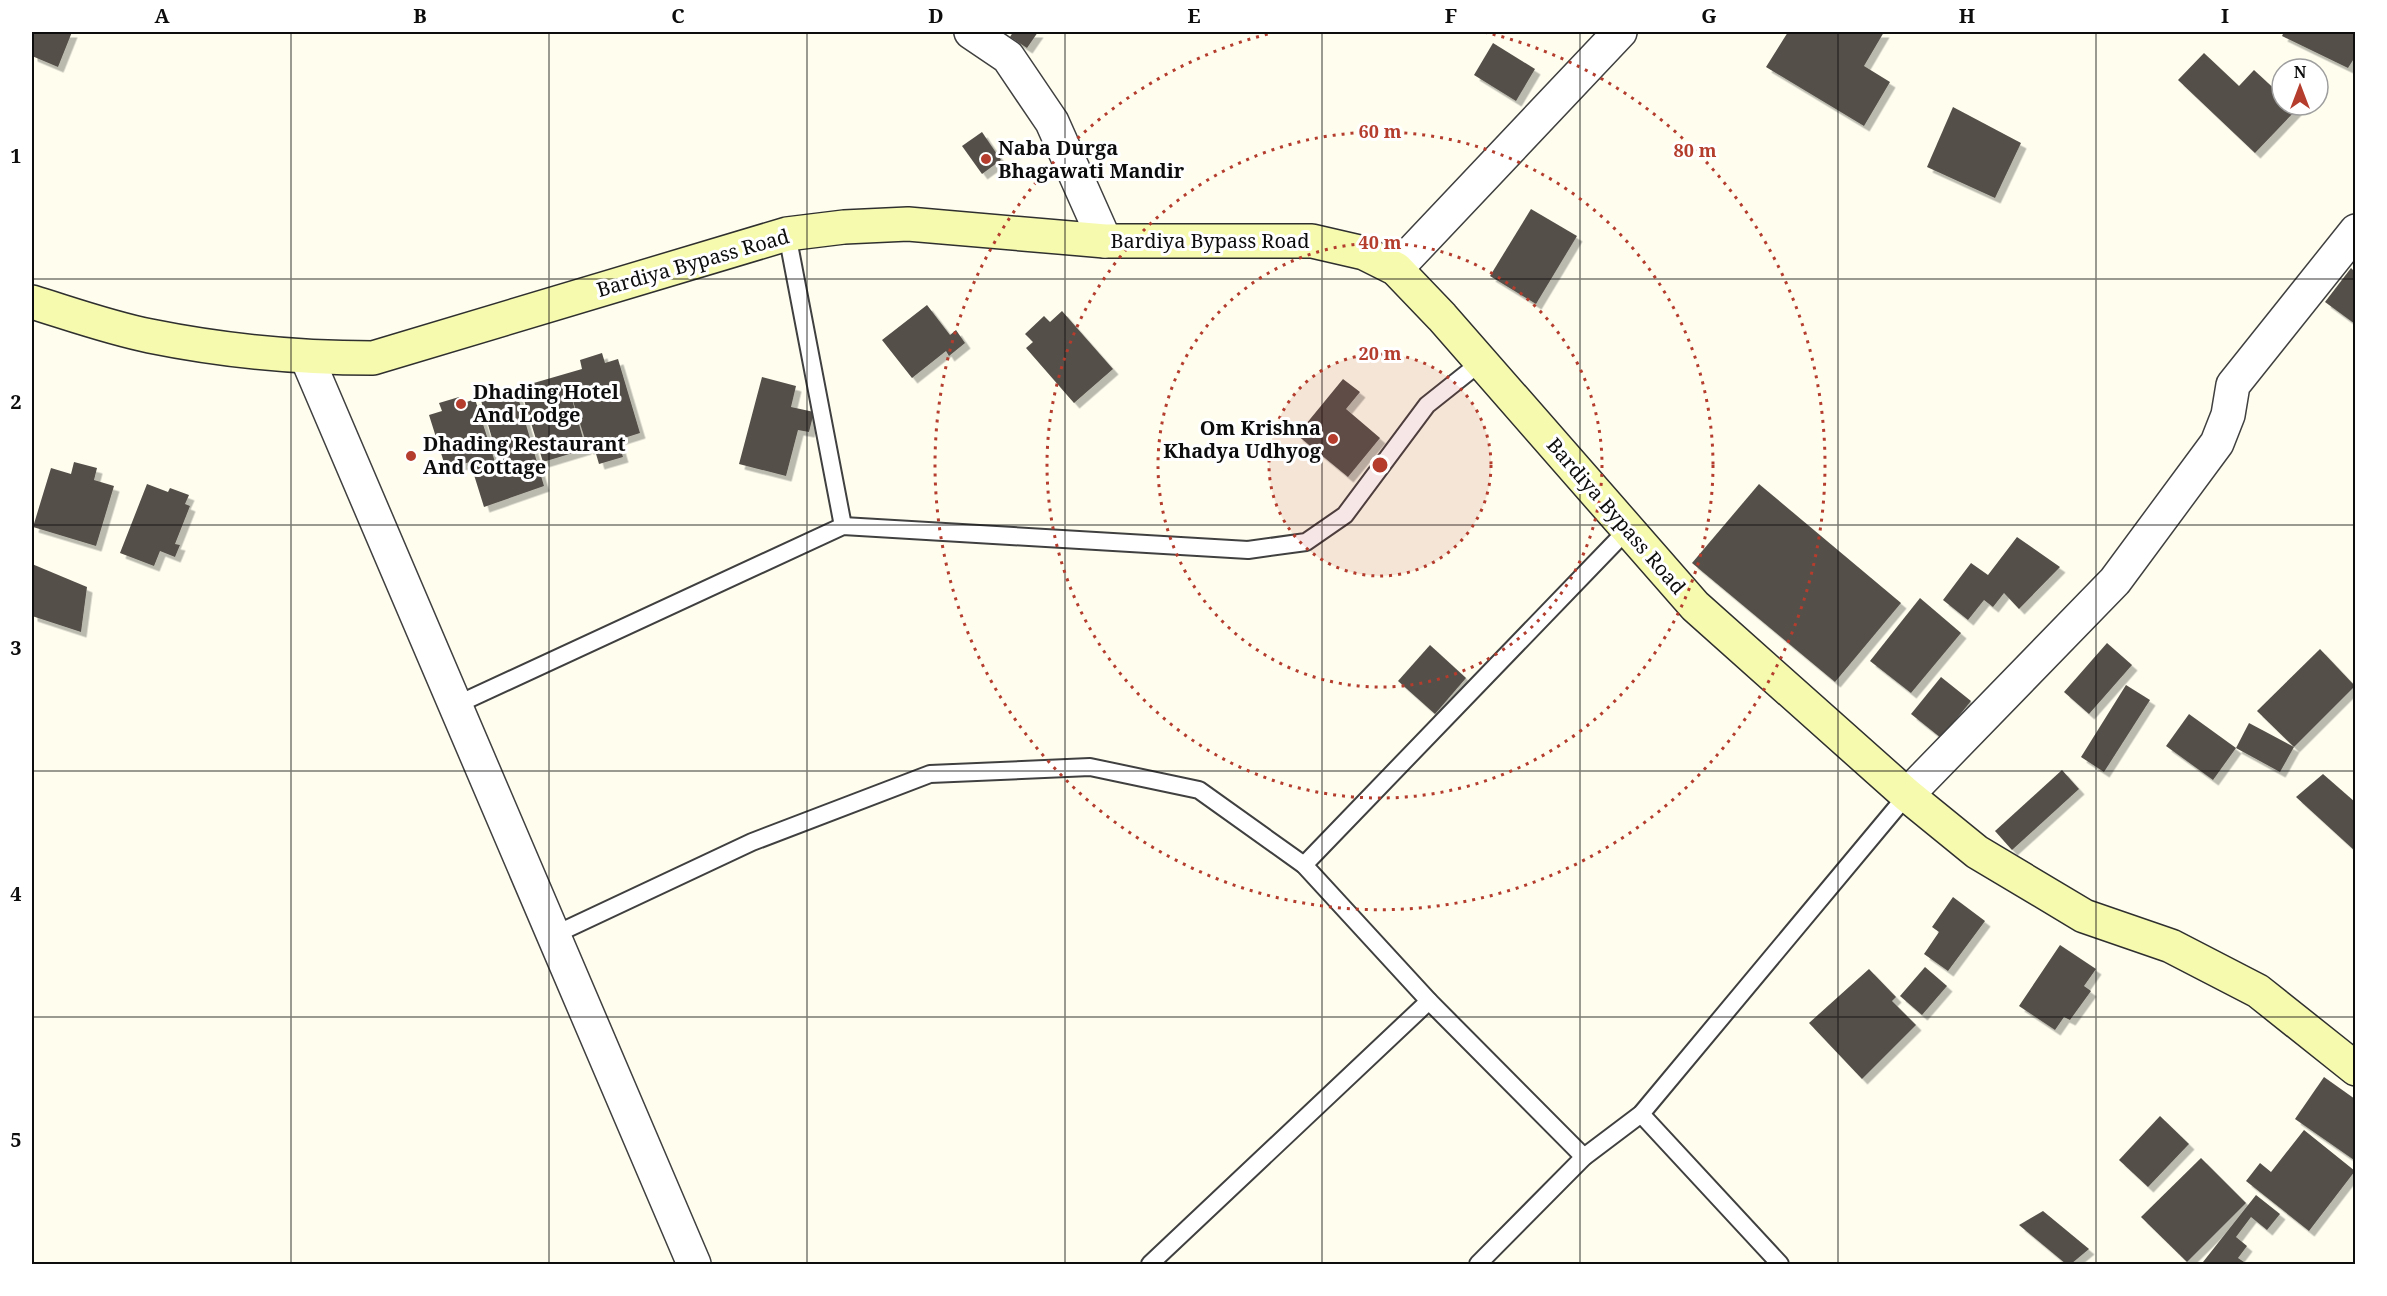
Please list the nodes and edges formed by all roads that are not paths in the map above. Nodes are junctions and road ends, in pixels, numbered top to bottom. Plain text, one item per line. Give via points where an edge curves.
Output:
1 (971, 32) edge
2 (1620, 32) edge
3 (2355, 231) edge
4 (787, 234) junction
5 (1105, 241) junction
6 (1396, 270) junction
7 (32, 302) edge
8 (307, 358) junction
9 (1481, 362) junction
10 (843, 526) junction
11 (1628, 529) junction
12 (456, 705) junction
13 (1907, 795) junction
14 (1304, 864) junction
15 (554, 935) junction
16 (1429, 1001) junction
17 (2355, 1069) edge
18 (1641, 1114) junction
19 (1584, 1157) junction
20 (694, 1264) edge
21 (1150, 1264) edge
22 (1478, 1264) edge
23 (1780, 1264) edge

1 - 5 street via 1008,57 1052,122
2 - 6 street
3 - 13 street via 2233,385 2228,415 2217,443 2115,581
4 - 5 street, Bardiya Bypass Road via 908,224
4 - 8 street, Bardiya Bypass Road via 373,358
4 - 10 lane
5 - 6 street, Bardiya Bypass Road via 1312,241 1364,254
6 - 9 street, Bardiya Bypass Road
7 - 8 street, Bardiya Bypass Road via 148,336
8 - 12 street
9 - 10 lane via 1427,405 1345,515 1306,542 1248,550
9 - 11 street, Bardiya Bypass Road
10 - 12 lane
11 - 13 street, Bardiya Bypass Road via 1695,606
11 - 14 lane
12 - 15 street
13 - 17 street, Bardiya Bypass Road via 1977,852 2084,916 2171,946 2258,991
13 - 18 lane
14 - 15 lane via 1199,790 1090,767 930,774 752,842
14 - 16 lane
15 - 20 street
16 - 19 lane
16 - 21 lane
18 - 19 lane
18 - 23 lane
19 - 22 lane

